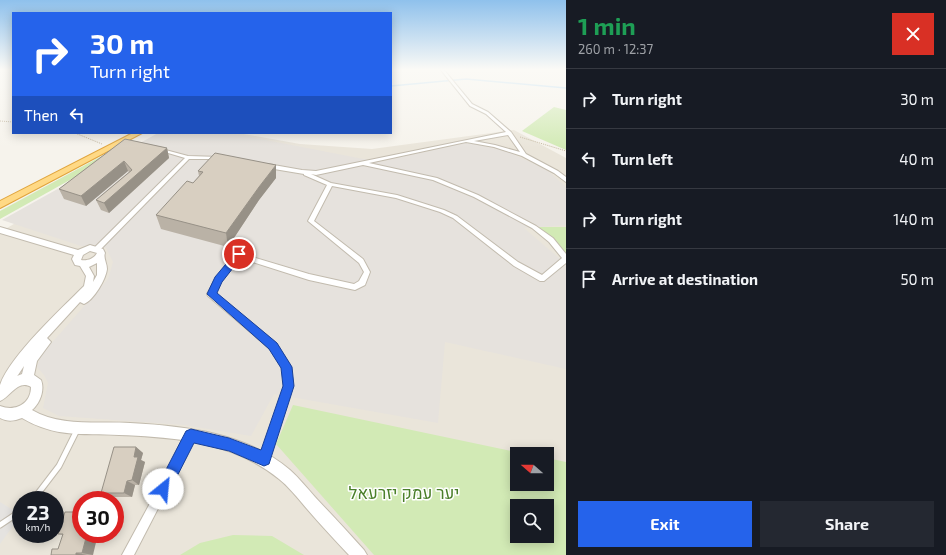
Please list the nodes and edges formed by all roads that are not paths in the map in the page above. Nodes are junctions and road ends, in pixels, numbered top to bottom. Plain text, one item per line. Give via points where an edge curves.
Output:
1 (463, 96) edge
2 (509, 133) junction
3 (136, 134) edge
4 (466, 141) junction
5 (154, 147) edge
6 (524, 155) junction
7 (188, 157) junction
8 (225, 159) edge
9 (363, 163) junction
10 (263, 166) edge
11 (302, 172) junction
12 (566, 180) edge
13 (330, 184) junction
14 (0, 205) edge
15 (0, 230) edge
16 (79, 253) junction
17 (98, 253) junction
18 (566, 259) edge
19 (84, 265) junction
20 (31, 380) junction
21 (2, 393) edge
22 (22, 411) junction
23 (0, 412) edge
24 (78, 428) junction
25 (191, 436) junction
26 (264, 459) junction
27 (40, 491) edge
28 (12, 516) edge
29 (1, 521) edge
30 (128, 555) edge
31 (359, 555) edge

1 - 2 street via 471,105 487,113
2 - 4 street
2 - 6 street
3 - 14 highway
4 - 6 street
4 - 9 street
5 - 7 street
6 - 12 street
7 - 8 street
7 - 17 street
9 - 11 street via 326,171
9 - 18 street via 435,179 476,196 534,227 550,240
10 - 11 street
11 - 13 street
13 - 18 street via 397,198 442,211 455,217 516,264 542,279
13 - 26 street via 311,221 361,261 367,272 362,283 355,288 239,254 218,280 211,294 273,346 287,367 289,386
15 - 16 street
16 - 17 street via 90,248
16 - 19 street via 76,261
17 - 19 street via 92,263
17 - 20 street via 102,268 98,285 33,357 28,372
19 - 21 street via 90,276 88,287 23,358
20 - 21 street via 16,382
20 - 22 street via 37,384 36,395
22 - 23 street via 8,415
22 - 24 street via 40,422
24 - 25 street via 158,431
24 - 27 lane via 58,466
25 - 26 street via 229,445
25 - 30 street
26 - 31 street via 285,475
28 - 29 lane

